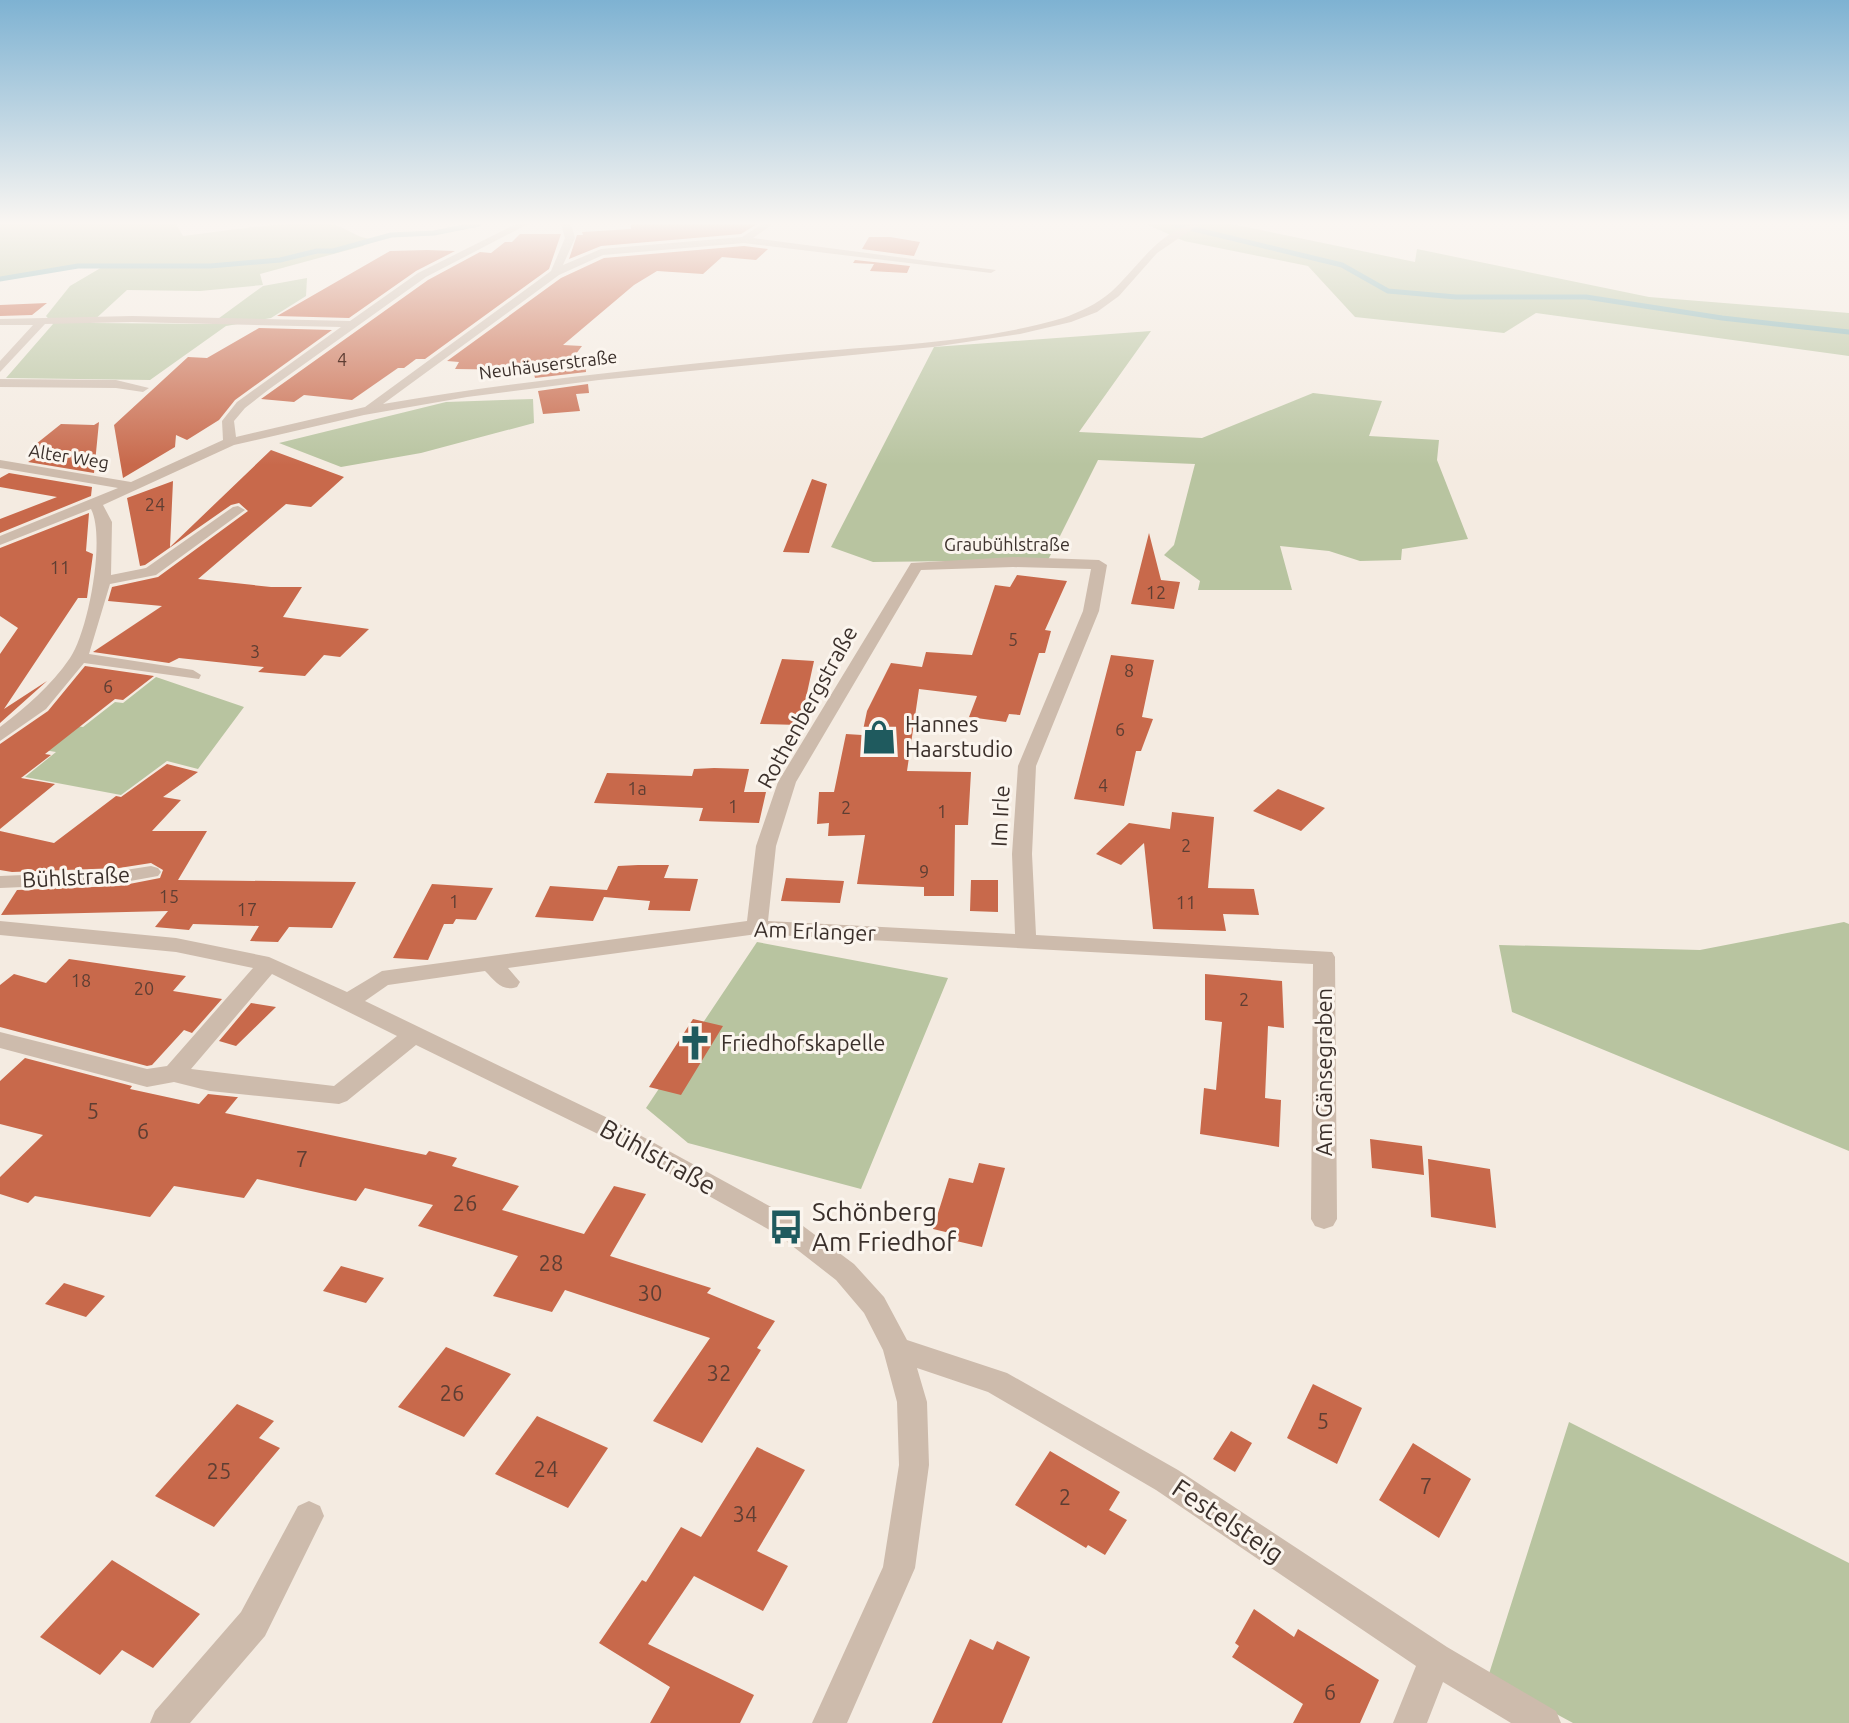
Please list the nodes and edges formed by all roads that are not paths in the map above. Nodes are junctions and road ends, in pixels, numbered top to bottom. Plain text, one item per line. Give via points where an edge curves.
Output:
1 (381, 304) edge
2 (512, 304) edge
3 (1101, 304) edge
4 (43, 320) junction
5 (0, 322) edge
6 (353, 324) junction
7 (0, 368) edge
8 (0, 383) edge
9 (143, 388) dead end
10 (364, 411) junction
11 (230, 442) junction
12 (0, 464) edge
13 (133, 486) junction
14 (95, 503) junction
15 (238, 510) dead end
16 (0, 541) edge
17 (1099, 565) joint
18 (916, 566) joint
19 (103, 581) junction
20 (80, 657) junction
21 (193, 675) dead end
22 (0, 736) edge
23 (151, 872) dead end
24 (0, 882) edge
25 (757, 927) junction
26 (0, 928) edge
27 (1026, 939) junction
28 (1291, 955) joint
29 (269, 964) junction
30 (490, 964) junction
31 (509, 982) dead end
32 (349, 1002) junction
33 (415, 1034) junction
34 (0, 1040) edge
35 (174, 1073) junction
36 (1324, 1219) dead end
37 (897, 1349) junction
38 (309, 1516) dead end
39 (1435, 1659) junction
40 (167, 1723) edge
41 (829, 1723) edge
42 (1410, 1723) edge
43 (1544, 1723) edge

1 - 6 street
2 - 10 street
3 - 10 street, Neuhäuserstraße via 1020,331 918,346 599,376
4 - 5 street
4 - 6 street
4 - 7 street
6 - 11 street via 241,405 228,421
8 - 9 street
10 - 11 street, Neuhäuserstraße
11 - 13 street, Neuhäuserstraße
12 - 13 street, Alter Weg
13 - 14 street, Neuhäuserstraße
14 - 16 street, Neuhäuserstraße
14 - 19 street via 105,522
15 - 19 street via 151,572
17 - 18 street, Graubühlstraße
17 - 27 street, Im Irle via 1091,611 1027,766 1022,854
18 - 25 street, Rothenbergstraße via 787,782 766,846
19 - 20 street
20 - 21 street
20 - 22 street via 40,705
23 - 24 street, Bühlstraße
25 - 27 street, Am Erlanger
25 - 30 street, Am Erlanger
26 - 29 street, Bühlstraße via 176,945
27 - 28 street, Am Erlanger
28 - 36 street, Am Gänsegraben via 1324,957
29 - 32 street, Bühlstraße
29 - 35 street
30 - 31 street
30 - 32 street, Am Erlanger via 382,978
32 - 33 street, Bühlstraße
33 - 35 street via 339,1095 210,1082
33 - 37 street, Bühlstraße via 605,1127 786,1227 845,1272 874,1305
34 - 35 street via 147,1078
37 - 39 street, Festelsteig via 997,1382 1167,1480
37 - 41 street, Bühlstraße via 912,1402 914,1465 899,1568
38 - 40 street via 253,1624
39 - 42 street
39 - 43 street, Festelsteig

